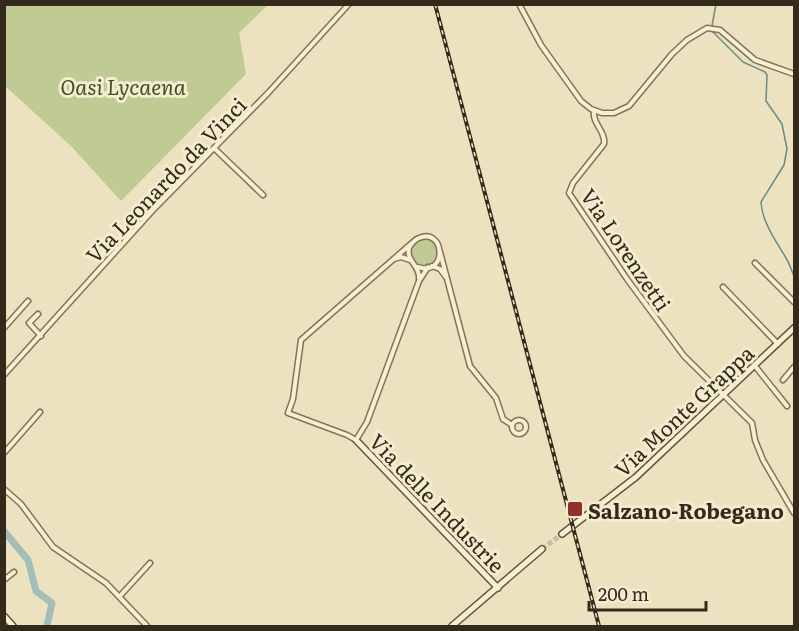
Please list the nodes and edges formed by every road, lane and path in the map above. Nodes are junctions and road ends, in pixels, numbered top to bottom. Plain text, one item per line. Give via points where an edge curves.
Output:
1 (349, 4) edge
2 (519, 4) edge
3 (795, 74) edge
4 (594, 111) junction
5 (214, 148) junction
6 (263, 195) dead end
7 (412, 243) junction
8 (440, 252) junction
9 (393, 259) junction
10 (412, 261) junction
11 (755, 263) dead end
12 (417, 267) junction
13 (430, 267) junction
14 (448, 280) junction
15 (419, 282) junction
16 (723, 287) dead end
17 (28, 301) dead end
18 (795, 302) edge
19 (38, 314) dead end
20 (4, 328) edge
21 (795, 328) edge
22 (41, 336) junction
23 (778, 344) junction
24 (755, 366) junction
25 (795, 367) edge
26 (4, 375) edge
27 (783, 380) dead end
28 (724, 394) junction
29 (787, 406) dead end
30 (39, 412) dead end
31 (512, 425) dead end
32 (356, 440) junction
33 (4, 453) edge
34 (4, 489) edge
35 (794, 513) edge
36 (562, 534) tunnel mouth
37 (542, 549) tunnel mouth
38 (150, 563) dead end
39 (14, 572) dead end
40 (4, 580) edge
41 (498, 588) junction
42 (120, 596) junction
43 (4, 616) edge
44 (13, 627) edge
45 (147, 627) edge
46 (452, 627) edge

1 - 5 street, Via Leonardo da Vinci
2 - 4 street via 575,94
3 - 4 street via 755,60 716,29 707,28 672,54 629,106 614,113
4 - 28 street, Via Lorenzetti via 605,142 569,193 684,356
5 - 6 street
5 - 22 street, Via Leonardo da Vinci
7 - 8 street via 419,238 431,238
7 - 9 street
7 - 10 street
8 - 13 street via 438,261
8 - 14 street
9 - 10 street
9 - 32 street, Via delle Industrie via 301,340 288,413
10 - 12 street
11 - 18 street
12 - 13 street
12 - 15 street
13 - 14 street via 440,269
13 - 15 street
14 - 31 street via 472,370 495,396 503,419
15 - 32 street via 367,422
16 - 23 street
17 - 20 street
19 - 22 street via 29,323
21 - 23 street, Via Monte Grappa
22 - 26 street, Via Leonardo da Vinci
23 - 24 street, Via Monte Grappa
24 - 28 street, Via Monte Grappa
24 - 29 street
25 - 27 street
28 - 35 street via 752,423 763,460
28 - 36 street, Via Monte Grappa via 636,477
30 - 33 street
32 - 41 street, Via delle Industrie
34 - 42 street via 21,504 53,547
37 - 41 street
38 - 42 street
39 - 40 street
41 - 46 street
42 - 45 street
43 - 44 street

